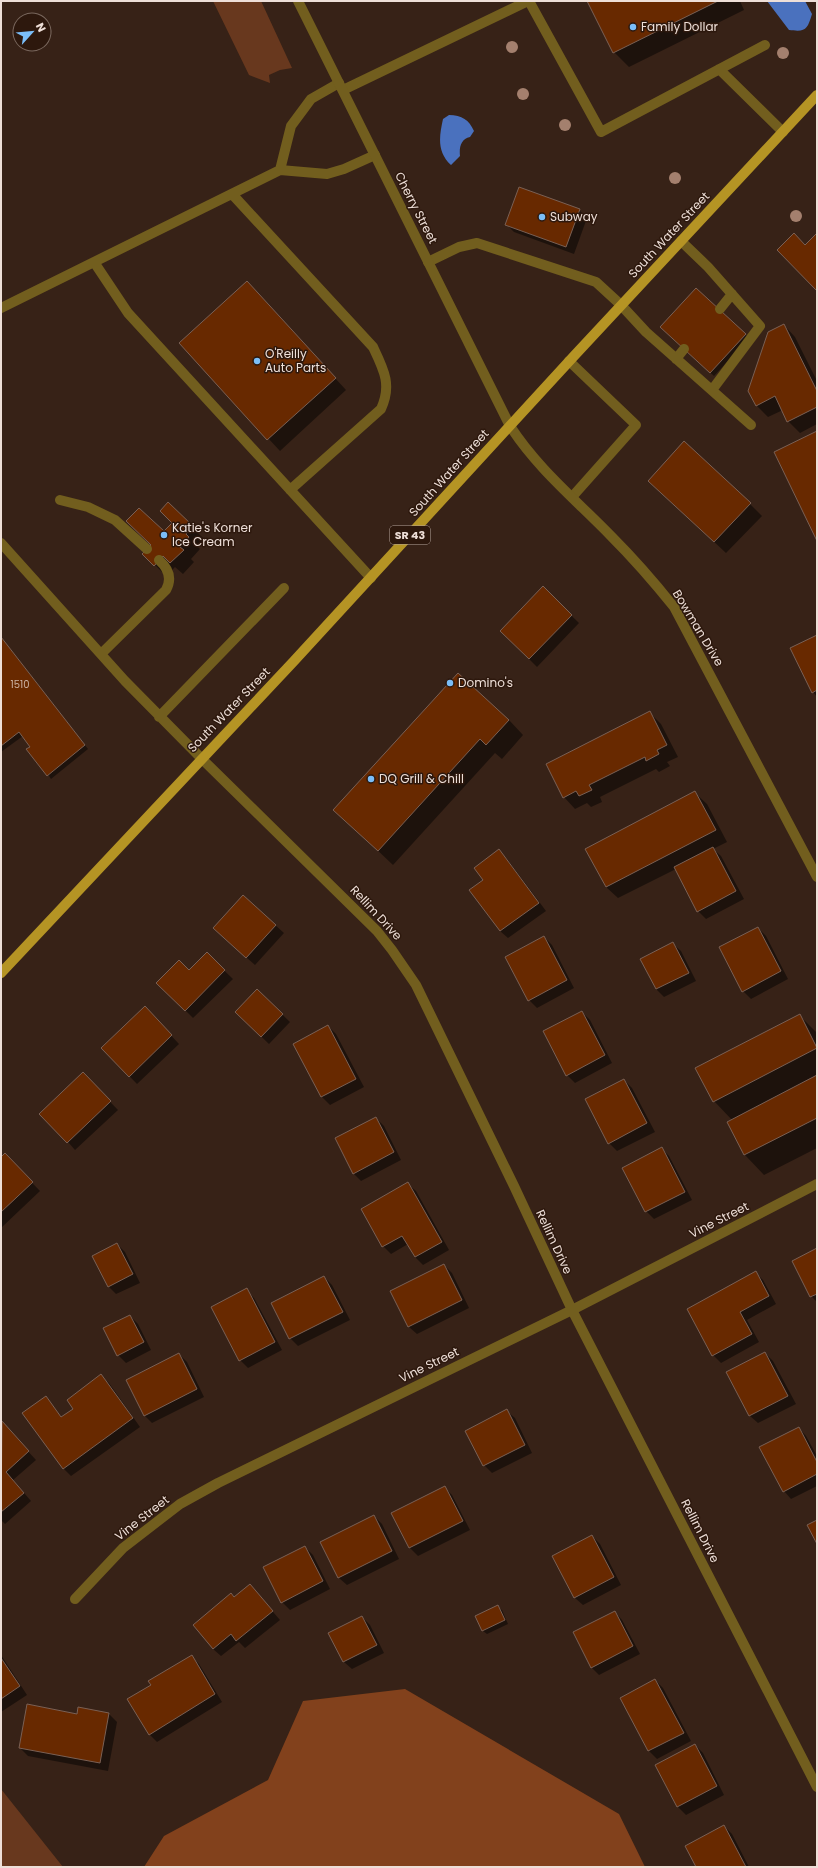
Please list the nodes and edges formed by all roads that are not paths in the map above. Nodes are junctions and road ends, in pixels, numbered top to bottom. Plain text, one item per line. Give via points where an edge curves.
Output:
1 (298, 1) edge
2 (528, 1) edge
3 (765, 45) dead end
4 (719, 69) junction
5 (341, 86) junction
6 (817, 95) edge
7 (782, 132) junction
8 (375, 155) junction
9 (280, 170) junction
10 (232, 194) junction
11 (681, 241) junction
12 (94, 262) junction
13 (428, 262) junction
14 (732, 294) junction
15 (622, 305) junction
16 (1, 308) edge
17 (720, 309) dead end
18 (684, 349) dead end
19 (676, 358) junction
20 (569, 362) junction
21 (712, 390) junction
22 (751, 425) dead end
23 (510, 426) junction
24 (290, 490) junction
25 (572, 497) junction
26 (60, 500) dead end
27 (1, 543) edge
28 (147, 549) dead end
29 (159, 560) dead end
30 (371, 578) junction
31 (284, 588) dead end
32 (101, 654) junction
33 (159, 717) junction
34 (201, 758) junction
35 (817, 877) edge
36 (1, 973) edge
37 (817, 1184) edge
38 (572, 1310) junction
39 (75, 1599) dead end
40 (817, 1787) edge

1 - 5 street, Cherry Street
2 - 4 street via 601,132
2 - 5 street
3 - 4 street
4 - 7 street
5 - 8 street, Cherry Street
5 - 9 street via 311,99 291,126
6 - 7 main road, South Water Street / SR 43
7 - 11 main road, South Water Street / SR 43
8 - 9 street via 327,174
8 - 13 street, Cherry Street
9 - 10 street
10 - 12 street
10 - 24 street via 373,347 387,381 386,398 381,410
11 - 14 street
11 - 15 main road, South Water Street / SR 43
12 - 16 street
12 - 24 street via 128,313
13 - 15 street via 459,247 477,243 596,282
13 - 23 street, Cherry Street
14 - 17 street
14 - 21 street via 760,326
15 - 19 street via 646,332
15 - 20 main road, South Water Street / SR 43
18 - 19 street
19 - 21 street
20 - 23 main road, South Water Street / SR 43
20 - 25 street via 636,425
21 - 22 street
23 - 25 street, Bowman Drive via 533,458
23 - 30 main road, South Water Street / SR 43
24 - 30 street
25 - 35 street, Bowman Drive via 653,580 674,607
26 - 28 street via 88,507 115,520
27 - 32 street, Rellim Drive
29 - 32 street via 169,574 170,583 166,590
30 - 34 main road, South Water Street / SR 43
31 - 33 street
32 - 33 street, Rellim Drive
33 - 34 street, Rellim Drive
34 - 36 main road, South Water Street / SR 43
34 - 38 street, Rellim Drive via 363,917 392,950 416,985
37 - 38 street, Vine Street
38 - 39 street, Vine Street via 218,1482 180,1504 123,1548
38 - 40 street, Rellim Drive

